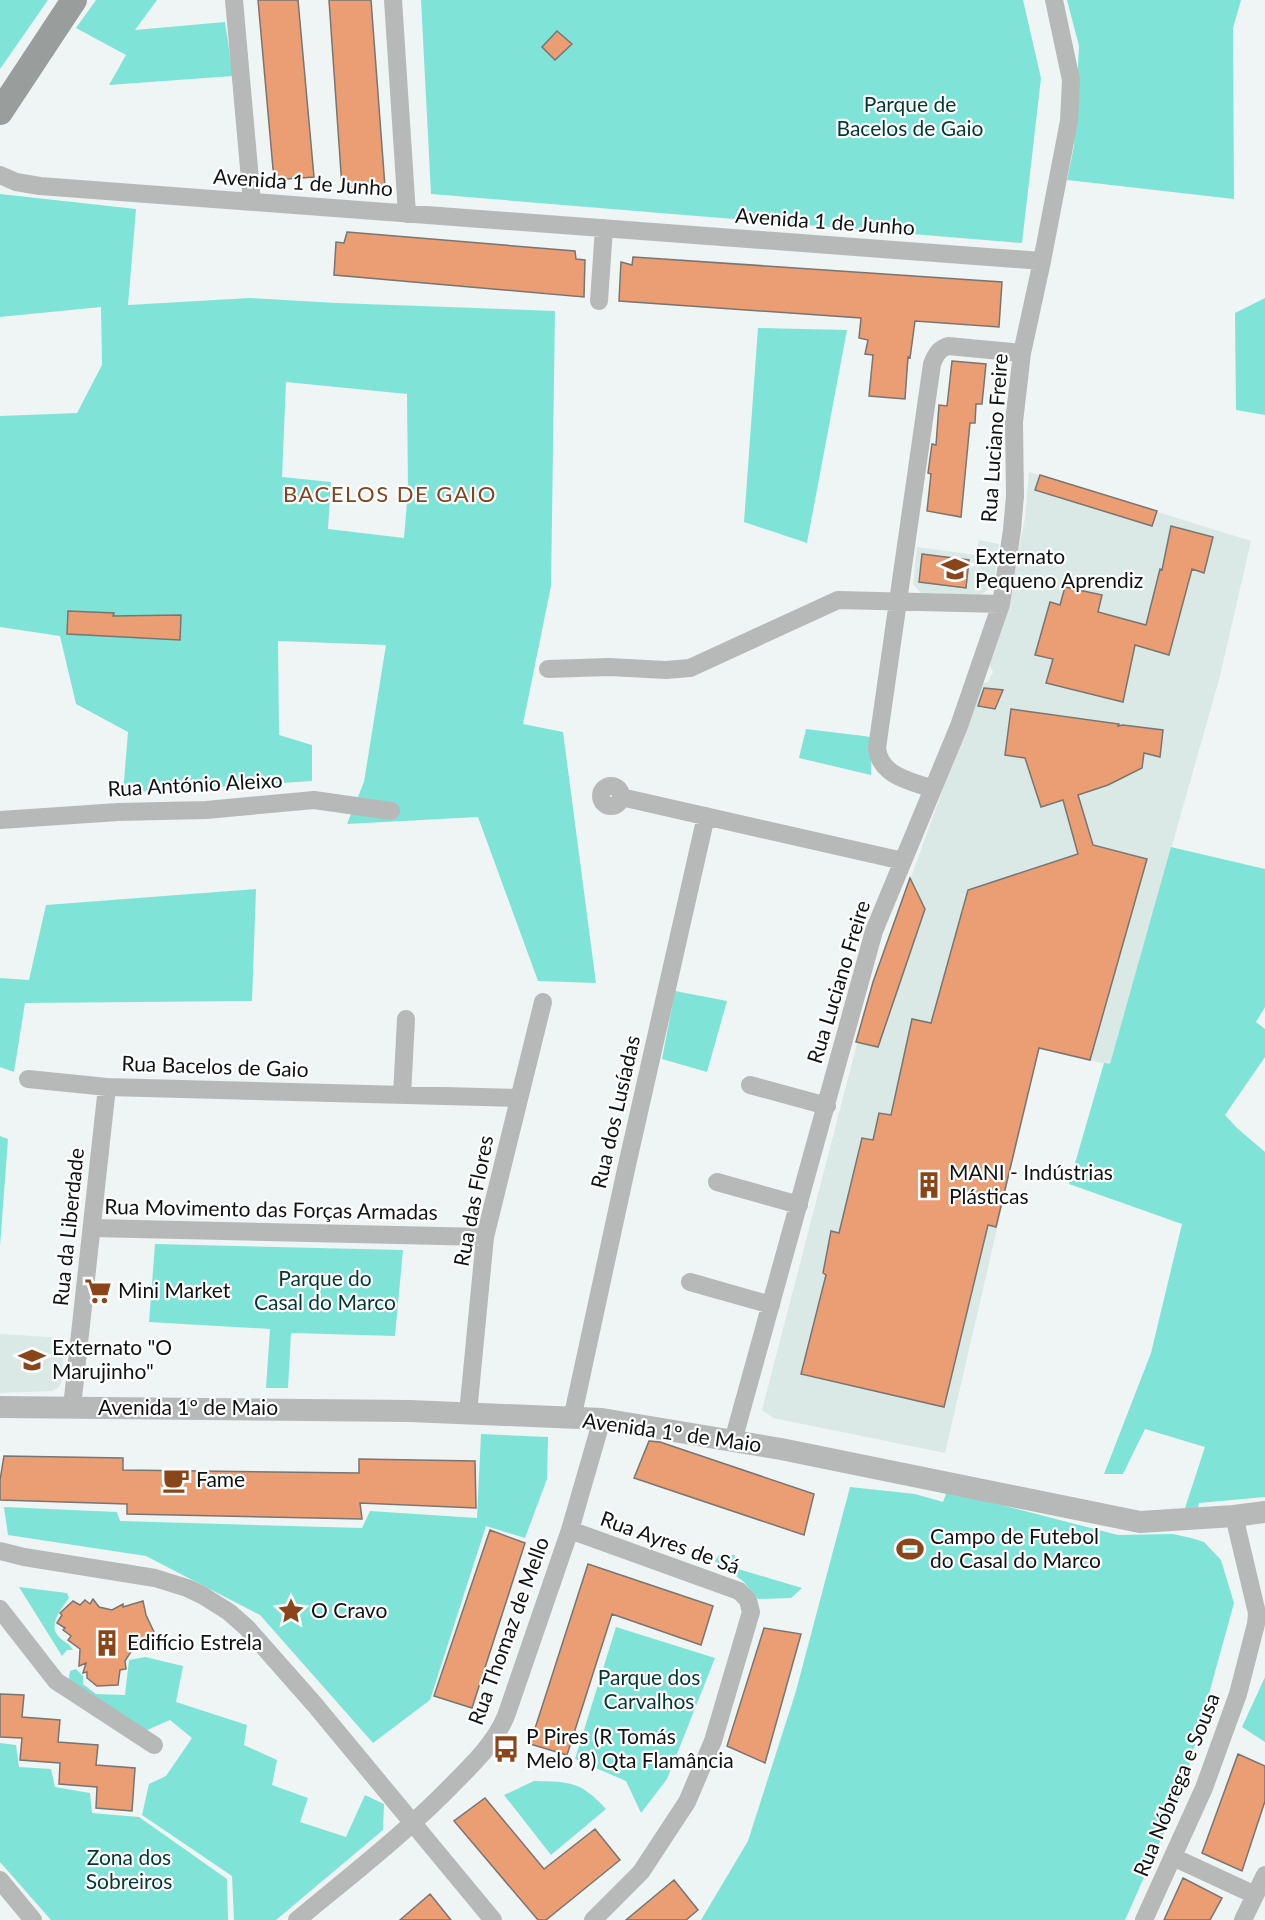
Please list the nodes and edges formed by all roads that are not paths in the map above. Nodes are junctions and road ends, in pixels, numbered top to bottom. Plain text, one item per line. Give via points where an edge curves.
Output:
1 (74, 0) edge
2 (234, 0) edge
3 (393, 0) edge
4 (1054, 0) edge
5 (0, 112) edge
6 (0, 175) edge
7 (252, 202) junction
8 (407, 214) junction
9 (604, 228) junction
10 (1042, 261) junction
11 (599, 301) dead end
12 (1022, 353) junction
13 (899, 601) junction
14 (1000, 604) junction
15 (548, 669) dead end
16 (933, 789) junction
17 (621, 797) dead end
18 (391, 811) dead end
19 (706, 816) junction
20 (0, 820) edge
21 (903, 861) junction
22 (543, 1002) dead end
23 (406, 1019) dead end
24 (28, 1079) dead end
25 (750, 1085) dead end
26 (107, 1087) junction
27 (402, 1095) junction
28 (519, 1098) junction
29 (827, 1106) junction
30 (717, 1182) dead end
31 (799, 1205) junction
32 (92, 1228) junction
33 (485, 1237) junction
34 (690, 1282) dead end
35 (771, 1305) junction
36 (0, 1407) edge
37 (72, 1407) junction
38 (468, 1413) junction
39 (572, 1419) junction
40 (602, 1419) junction
41 (733, 1441) junction
42 (1265, 1512) edge
43 (1234, 1516) junction
44 (570, 1530) junction
45 (0, 1551) edge
46 (0, 1609) edge
47 (1260, 1633) edge
48 (154, 1745) dead end
49 (414, 1823) junction
50 (1173, 1857) junction
51 (1265, 1875) edge
52 (0, 1880) edge
53 (1255, 1895) junction
54 (33, 1920) edge
55 (297, 1920) edge
56 (493, 1920) edge
57 (593, 1920) edge
58 (1144, 1920) edge
59 (1243, 1920) edge

1 - 5 main road
2 - 7 street
3 - 8 street
4 - 10 street, Rua Luciano Freire via 1071,81 1069,121
6 - 7 street, Avenida 1 de Junho via 40,186
7 - 8 street, Avenida 1 de Junho
8 - 9 street, Avenida 1 de Junho
9 - 10 street, Avenida 1 de Junho
9 - 11 street
10 - 12 street, Rua Luciano Freire
12 - 13 street via 948,346 936,354 927,390
12 - 14 street, Rua Luciano Freire via 1014,422 1012,530
13 - 14 street
13 - 15 street via 838,600 690,668
13 - 16 street via 877,748 879,760 886,769
14 - 16 street, Rua Luciano Freire
16 - 21 street, Rua Luciano Freire
17 - 19 street
18 - 20 street, Rua António Aleixo via 314,800 206,810
19 - 21 street
19 - 39 street, Rua dos Lusíadas
21 - 29 street, Rua Luciano Freire via 874,932
22 - 28 street, Rua das Flores
23 - 27 street
24 - 26 street, Rua Bacelos de Gaio
25 - 29 street
26 - 27 street, Rua Bacelos de Gaio
26 - 32 street, Rua da Liberdade
27 - 28 street, Rua Bacelos de Gaio
28 - 33 street, Rua das Flores
29 - 31 street, Rua Luciano Freire
30 - 31 street
31 - 35 street, Rua Luciano Freire
32 - 33 street, Rua Movimento das Forças Armadas
32 - 37 street, Rua da Liberdade
33 - 38 street, Rua das Flores
34 - 35 street
35 - 41 street, Rua Luciano Freire
36 - 37 street, Avenida 1º de Maio
37 - 38 street, Avenida 1º de Maio
38 - 39 street, Avenida 1º de Maio
39 - 40 street, Avenida 1º de Maio
40 - 41 street, Avenida 1º de Maio
40 - 44 street, Rua Thomaz de Mello
41 - 43 street, Avenida 1º de Maio via 1140,1522
42 - 43 street, Avenida 1º de Maio
43 - 47 street, Rua Nóbrega e Sousa
44 - 49 street, Rua Thomaz de Mello via 501,1728 479,1757
44 - 57 street, Rua Ayres de Sá via 739,1591 748,1600 751,1612 713,1742 687,1802 641,1872
45 - 49 street via 155,1578 215,1602 256,1637
46 - 48 street via 56,1681
47 - 50 street, Rua Nóbrega e Sousa via 1204,1788
49 - 55 street, Rua Thomaz de Mello
49 - 56 street
50 - 53 street
50 - 58 street, Rua Nóbrega e Sousa
51 - 53 street
52 - 54 street
53 - 59 street

